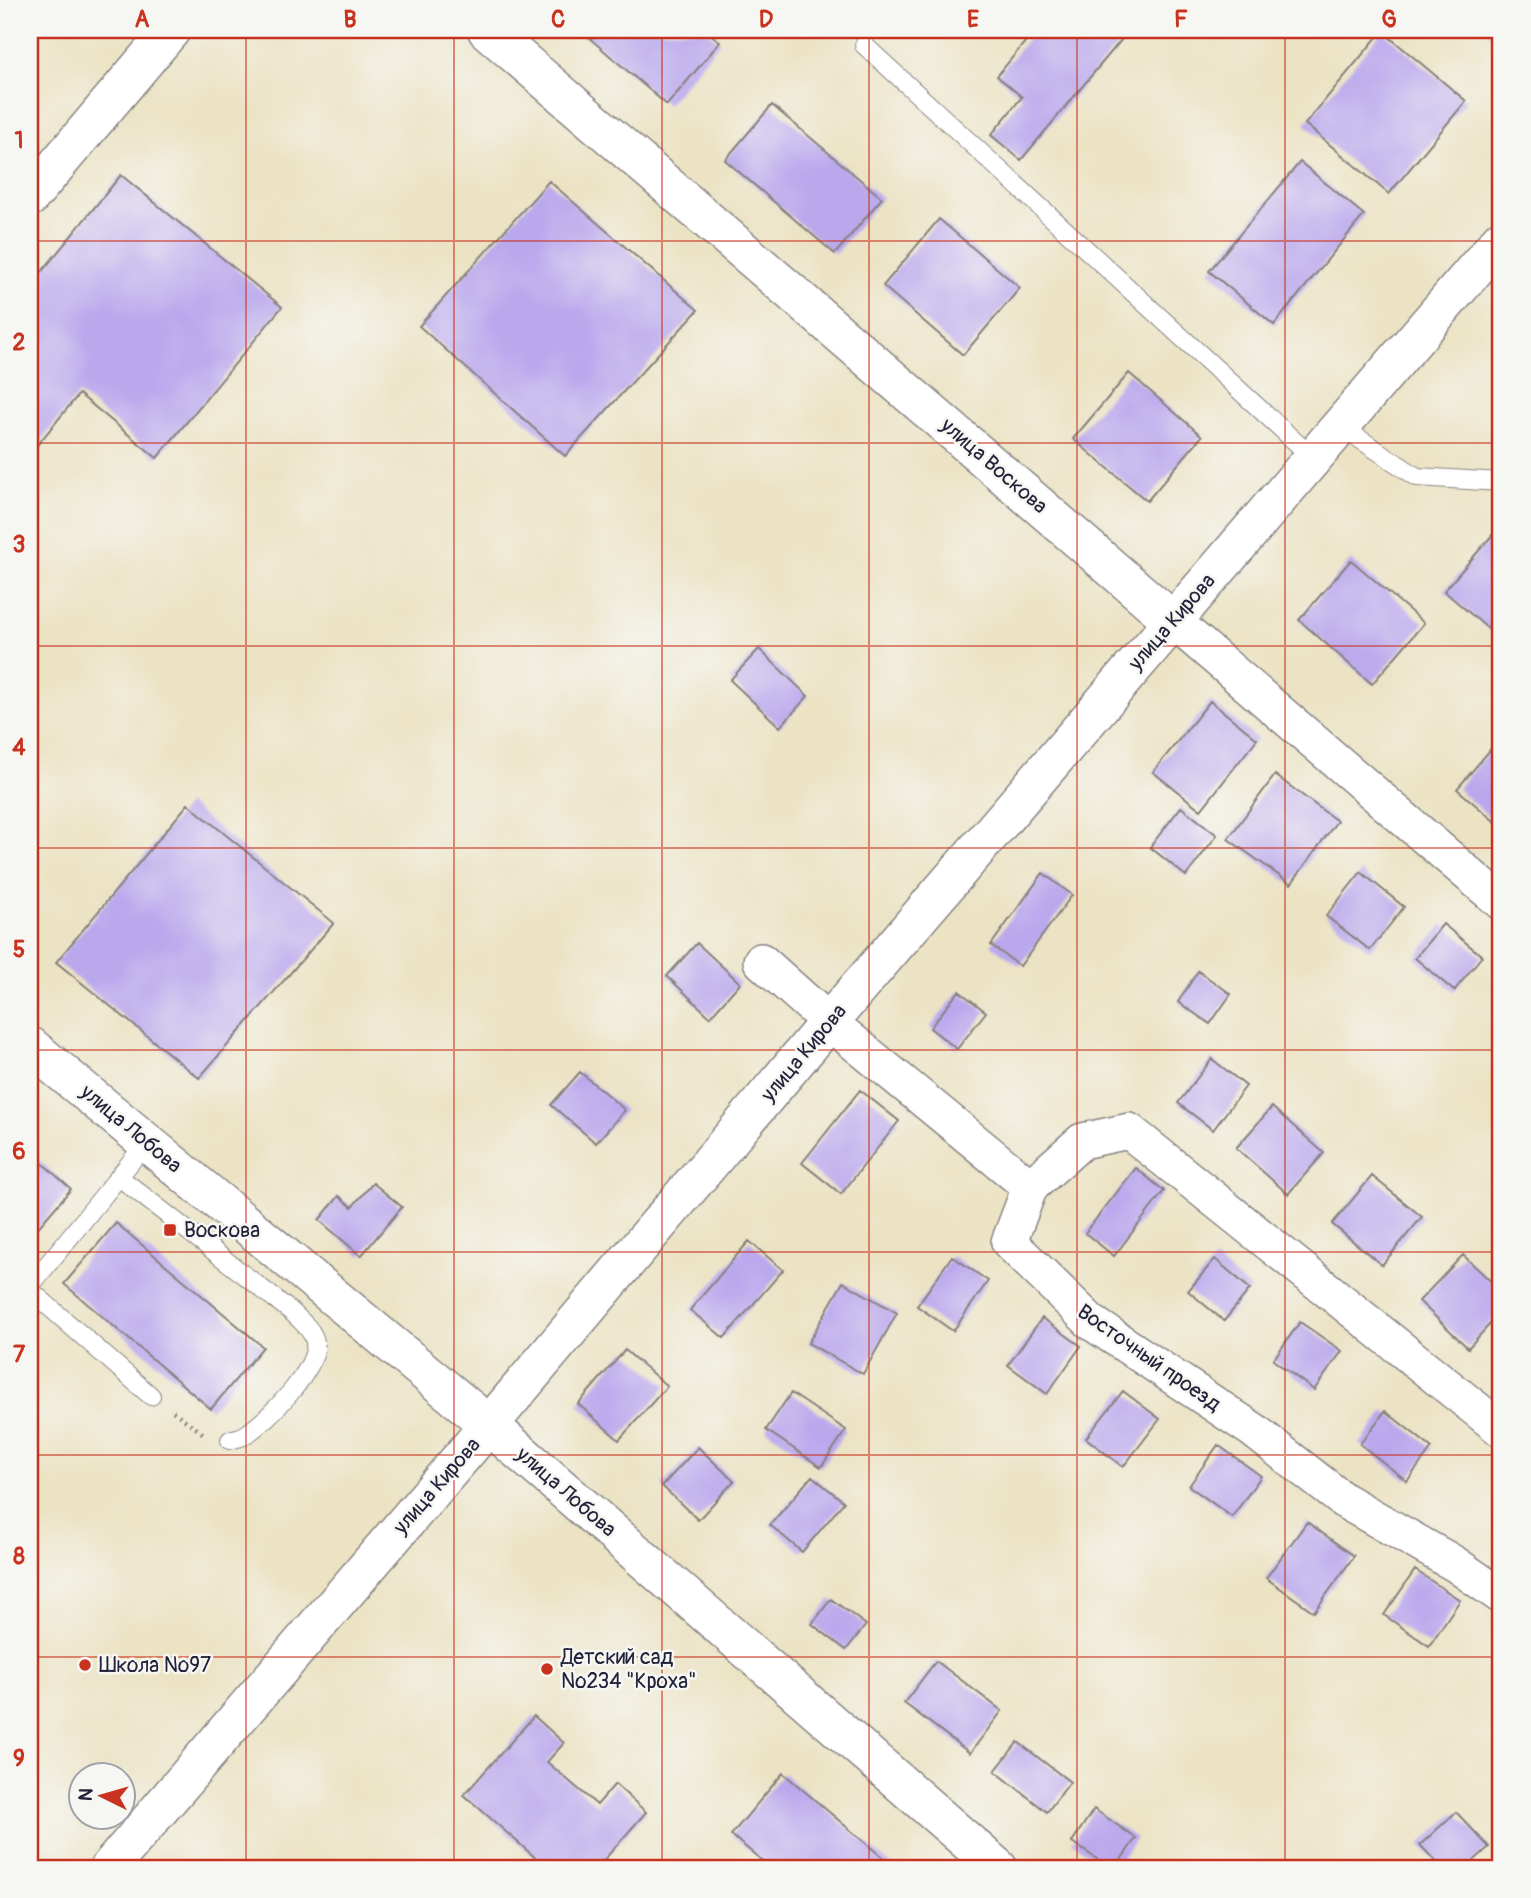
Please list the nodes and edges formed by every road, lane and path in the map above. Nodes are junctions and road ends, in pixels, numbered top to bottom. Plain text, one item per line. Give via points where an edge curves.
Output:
1 (171, 30) edge
2 (487, 30) edge
3 (864, 45) dead end
4 (30, 197) edge
5 (1501, 239) edge
6 (1340, 426) junction
7 (1313, 458) junction
8 (1501, 482) edge
9 (1173, 621) junction
10 (1501, 902) edge
11 (761, 961) dead end
12 (829, 1022) junction
13 (30, 1046) edge
14 (147, 1142) junction
15 (119, 1177) junction
16 (1030, 1187) junction
17 (30, 1288) edge
18 (150, 1396) joint
19 (489, 1425) junction
20 (1501, 1429) edge
21 (230, 1440) joint
22 (1501, 1596) edge
23 (108, 1868) edge
24 (998, 1868) edge

1 - 4 street
2 - 9 street, улица Воскова
3 - 7 lane
5 - 6 street, улица Кирова
6 - 7 street, улица Кирова
6 - 8 lane via 1417,477
7 - 9 street, улица Кирова
9 - 10 street, улица Воскова
9 - 12 street, улица Кирова
11 - 12 street
12 - 16 street
12 - 19 street, улица Кирова
13 - 14 street, улица Лобова
14 - 15 lane
14 - 19 street, улица Лобова
15 - 17 lane
15 - 21 lane via 293,1312 311,1332 316,1345 306,1373 257,1426
16 - 20 street via 1082,1141 1129,1131
16 - 22 street, Восточный проезд via 1009,1242 1091,1322 1253,1430 1343,1500
17 - 18 lane
18 - 21 path via 207,1436
19 - 23 street, улица Кирова
19 - 24 street, улица Лобова

